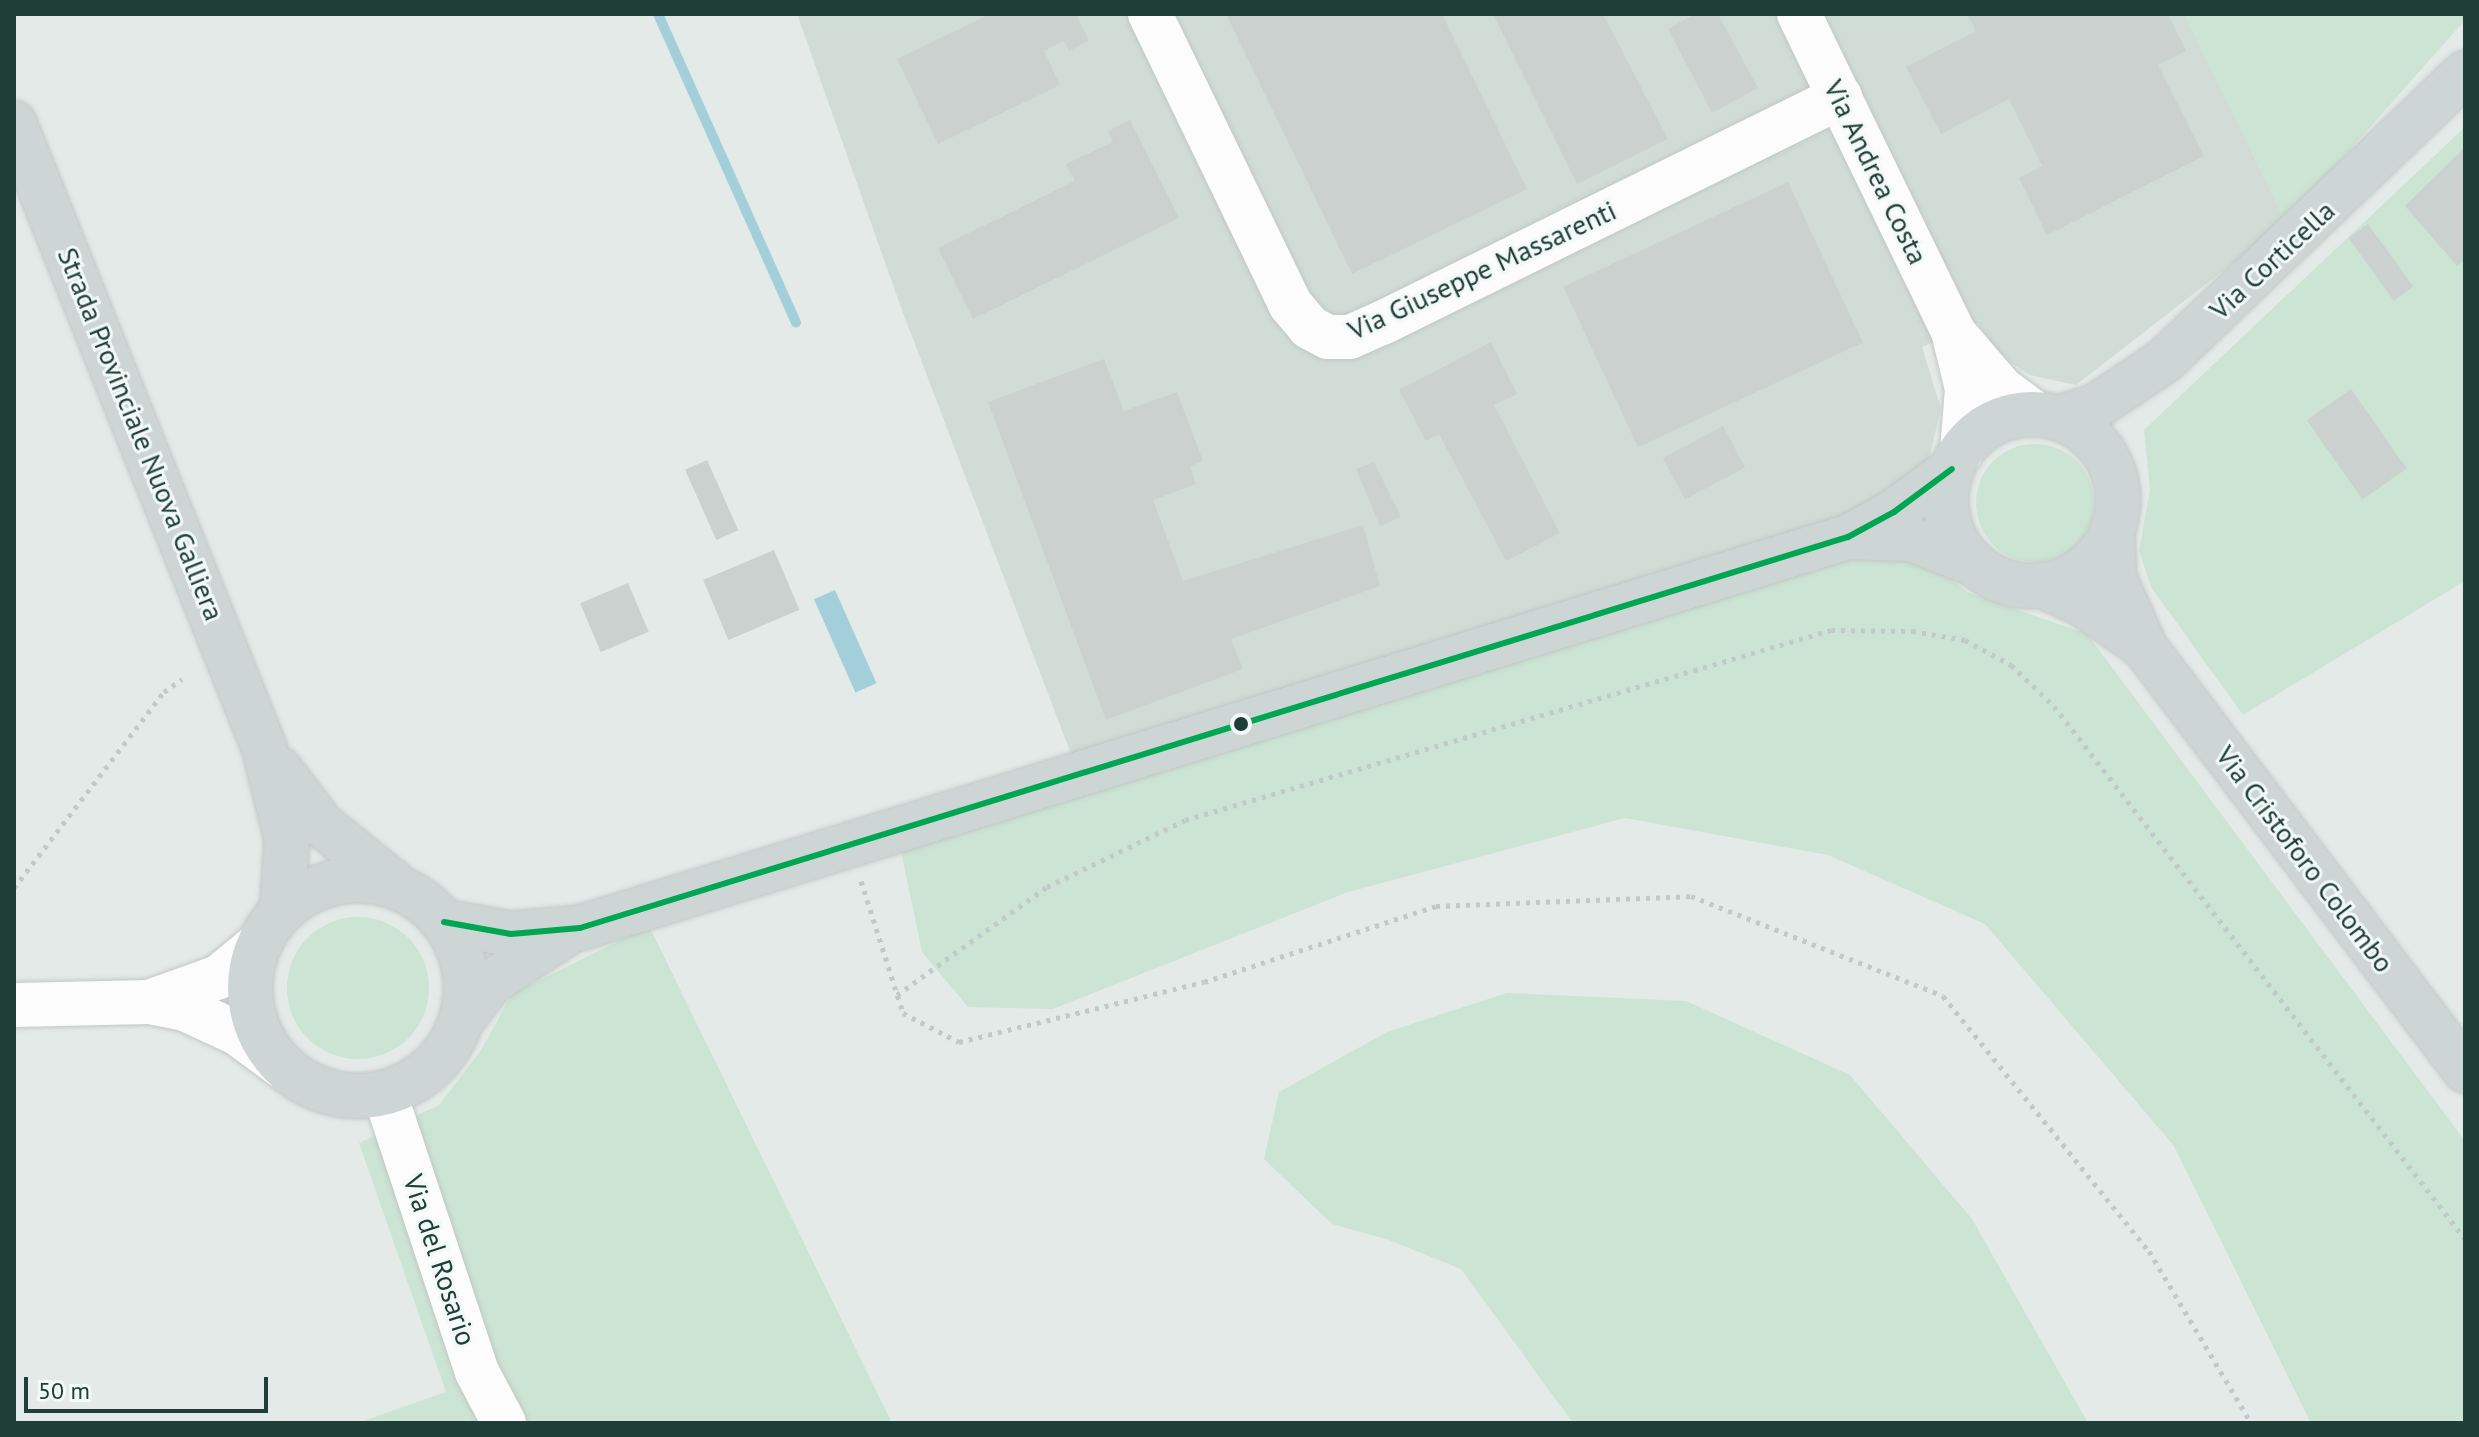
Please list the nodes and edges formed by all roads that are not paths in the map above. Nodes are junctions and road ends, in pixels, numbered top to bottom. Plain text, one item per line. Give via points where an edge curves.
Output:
1 (1150, 14) edge
2 (1799, 14) edge
3 (2465, 73) edge
4 (1840, 97) junction
5 (14, 123) edge
6 (1953, 331) junction
7 (2164, 361) junction
8 (2048, 416) junction
9 (1957, 460) junction
10 (2116, 480) junction
11 (2112, 532) junction
12 (1848, 537) junction
13 (1973, 563) junction
14 (2042, 585) junction
15 (2145, 648) junction
16 (264, 747) junction
17 (402, 889) junction
18 (444, 922) junction
19 (271, 927) junction
20 (580, 928) junction
21 (149, 1002) junction
22 (14, 1005) edge
23 (461, 1021) junction
24 (283, 1067) junction
25 (2465, 1070) edge
26 (385, 1094) junction
27 (504, 1423) edge

1 - 4 street, Via Giuseppe Massarenti via 1290,304 1309,327 1328,337 1350,337 1382,323
2 - 4 street, Via Andrea Costa
3 - 7 main road, Via Corticella
4 - 6 street, Via Andrea Costa
5 - 16 main road, Strada Provinciale Nuova Galliera
6 - 8 street, Via Andrea Costa via 2002,389
6 - 9 street, Via Andrea Costa via 1967,389
7 - 8 main road, Via Corticella via 2095,407
7 - 10 main road via 2136,405 2122,441
8 - 9 main road via 1995,423
8 - 10 main road via 2095,442
9 - 12 main road via 1894,512
9 - 13 main road via 1946,509 1951,529
10 - 11 main road
11 - 14 main road via 2084,569
11 - 15 main road, Via Cristoforo Colombo via 2114,578
12 - 13 main road via 1911,539
12 - 20 main road
13 - 14 main road via 2017,585
14 - 15 main road, Via Cristoforo Colombo via 2081,603
15 - 25 main road, Via Cristoforo Colombo
16 - 17 main road via 322,825
16 - 19 main road via 287,840
17 - 18 main road
17 - 19 main road via 377,882 326,885
18 - 20 main road via 511,934
18 - 23 main road via 465,969
19 - 21 street via 219,977
19 - 24 main road via 251,968 254,1022
20 - 23 main road via 513,964 490,983
21 - 22 street
21 - 24 street via 213,1020
23 - 26 main road via 429,1070
24 - 26 main road via 307,1085 331,1092
26 - 27 street, Via del Rosario via 477,1372

